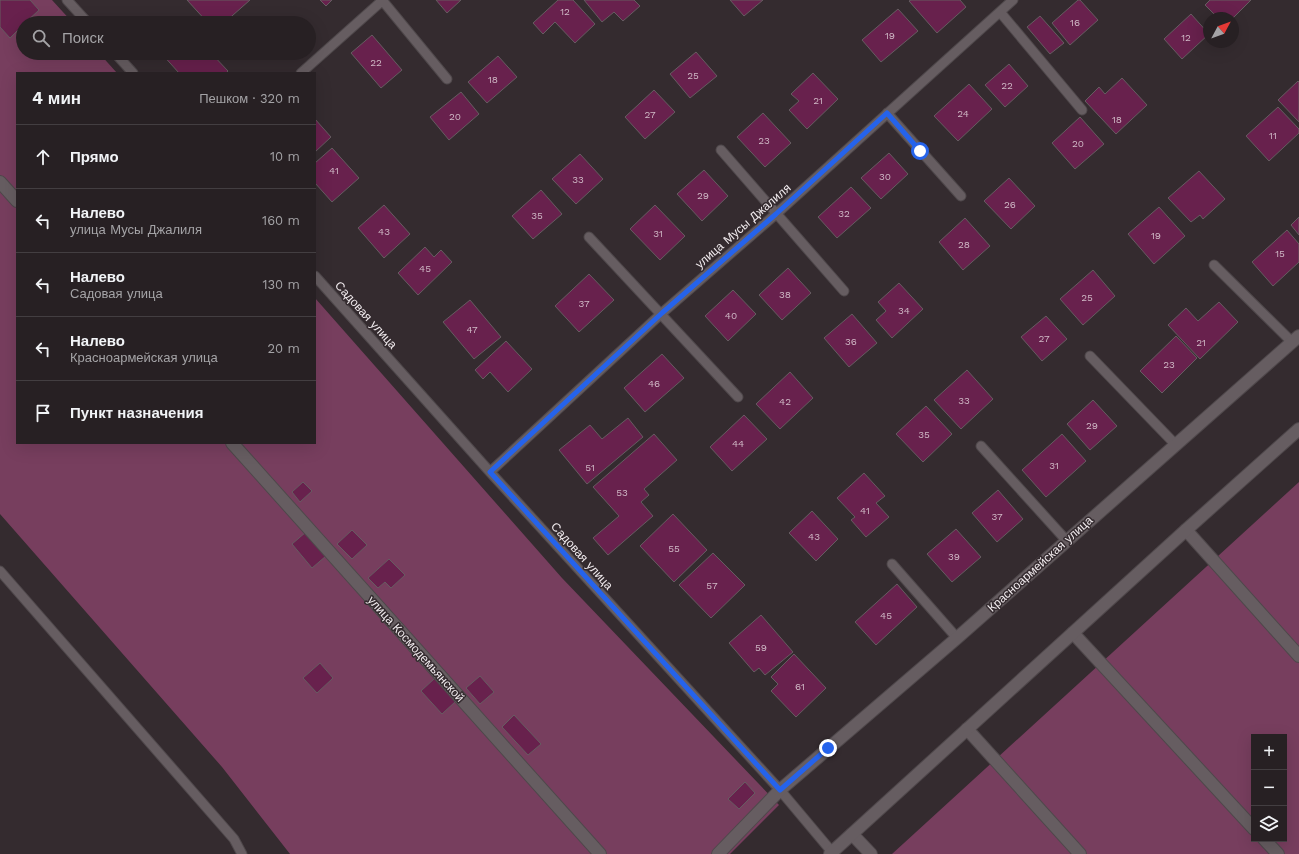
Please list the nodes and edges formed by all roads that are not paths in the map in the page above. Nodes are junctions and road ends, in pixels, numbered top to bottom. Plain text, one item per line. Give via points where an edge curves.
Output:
1 (67, 0) edge
2 (383, 0) edge
3 (1011, 1) edge
4 (1000, 12) junction
5 (82, 16) edge
6 (121, 60) edge
7 (316, 60) edge
8 (316, 60) edge
9 (132, 72) edge
10 (302, 72) edge
11 (447, 79) dead end
12 (1082, 110) dead end
13 (887, 113) junction
14 (721, 150) dead end
15 (0, 182) edge
16 (961, 196) dead end
17 (16, 200) edge
18 (776, 214) junction
19 (589, 237) dead end
20 (1214, 265) dead end
21 (316, 277) edge
22 (844, 291) dead end
23 (662, 313) junction
24 (1295, 339) edge
25 (1090, 356) dead end
26 (738, 397) dead end
27 (1298, 433) edge
28 (233, 444) edge
29 (1175, 444) junction
30 (981, 446) dead end
31 (490, 472) junction
32 (1186, 530) junction
33 (1066, 540) junction
34 (892, 564) dead end
35 (0, 571) edge
36 (1073, 633) junction
37 (957, 638) junction
38 (1299, 656) edge
39 (967, 729) junction
40 (780, 790) junction
41 (1251, 826) edge
42 (852, 834) junction
43 (1267, 842) edge
44 (831, 853) edge
45 (242, 854) edge
46 (600, 854) edge
47 (718, 854) edge
48 (871, 854) edge
49 (1080, 854) edge
50 (1278, 854) edge

1 - 5 lane
2 - 7 lane
2 - 11 lane
3 - 4 lane, улица Мусы Джалиля
4 - 12 lane
4 - 13 lane, улица Мусы Джалиля
6 - 9 lane
8 - 10 lane
13 - 16 lane
13 - 18 lane, улица Мусы Джалиля
14 - 18 lane
15 - 17 street
18 - 22 lane
18 - 23 lane, улица Мусы Джалиля
19 - 23 lane
20 - 24 lane
21 - 31 lane, Садовая улица
23 - 26 lane
23 - 31 lane, улица Мусы Джалиля
24 - 29 street, Красноармейская улица
25 - 29 lane
27 - 32 street
28 - 46 street, улица Космодемьянской
29 - 33 street, Красноармейская улица
30 - 33 lane
31 - 40 lane, Садовая улица
32 - 36 street
32 - 38 street
33 - 37 street, Красноармейская улица
34 - 37 lane
35 - 45 lane via 234,839
36 - 39 street
36 - 41 street
37 - 40 street, Красноармейская улица
39 - 42 street
39 - 49 street
40 - 44 lane, Садовая улица
40 - 47 street
42 - 44 street
42 - 48 street
43 - 50 street

